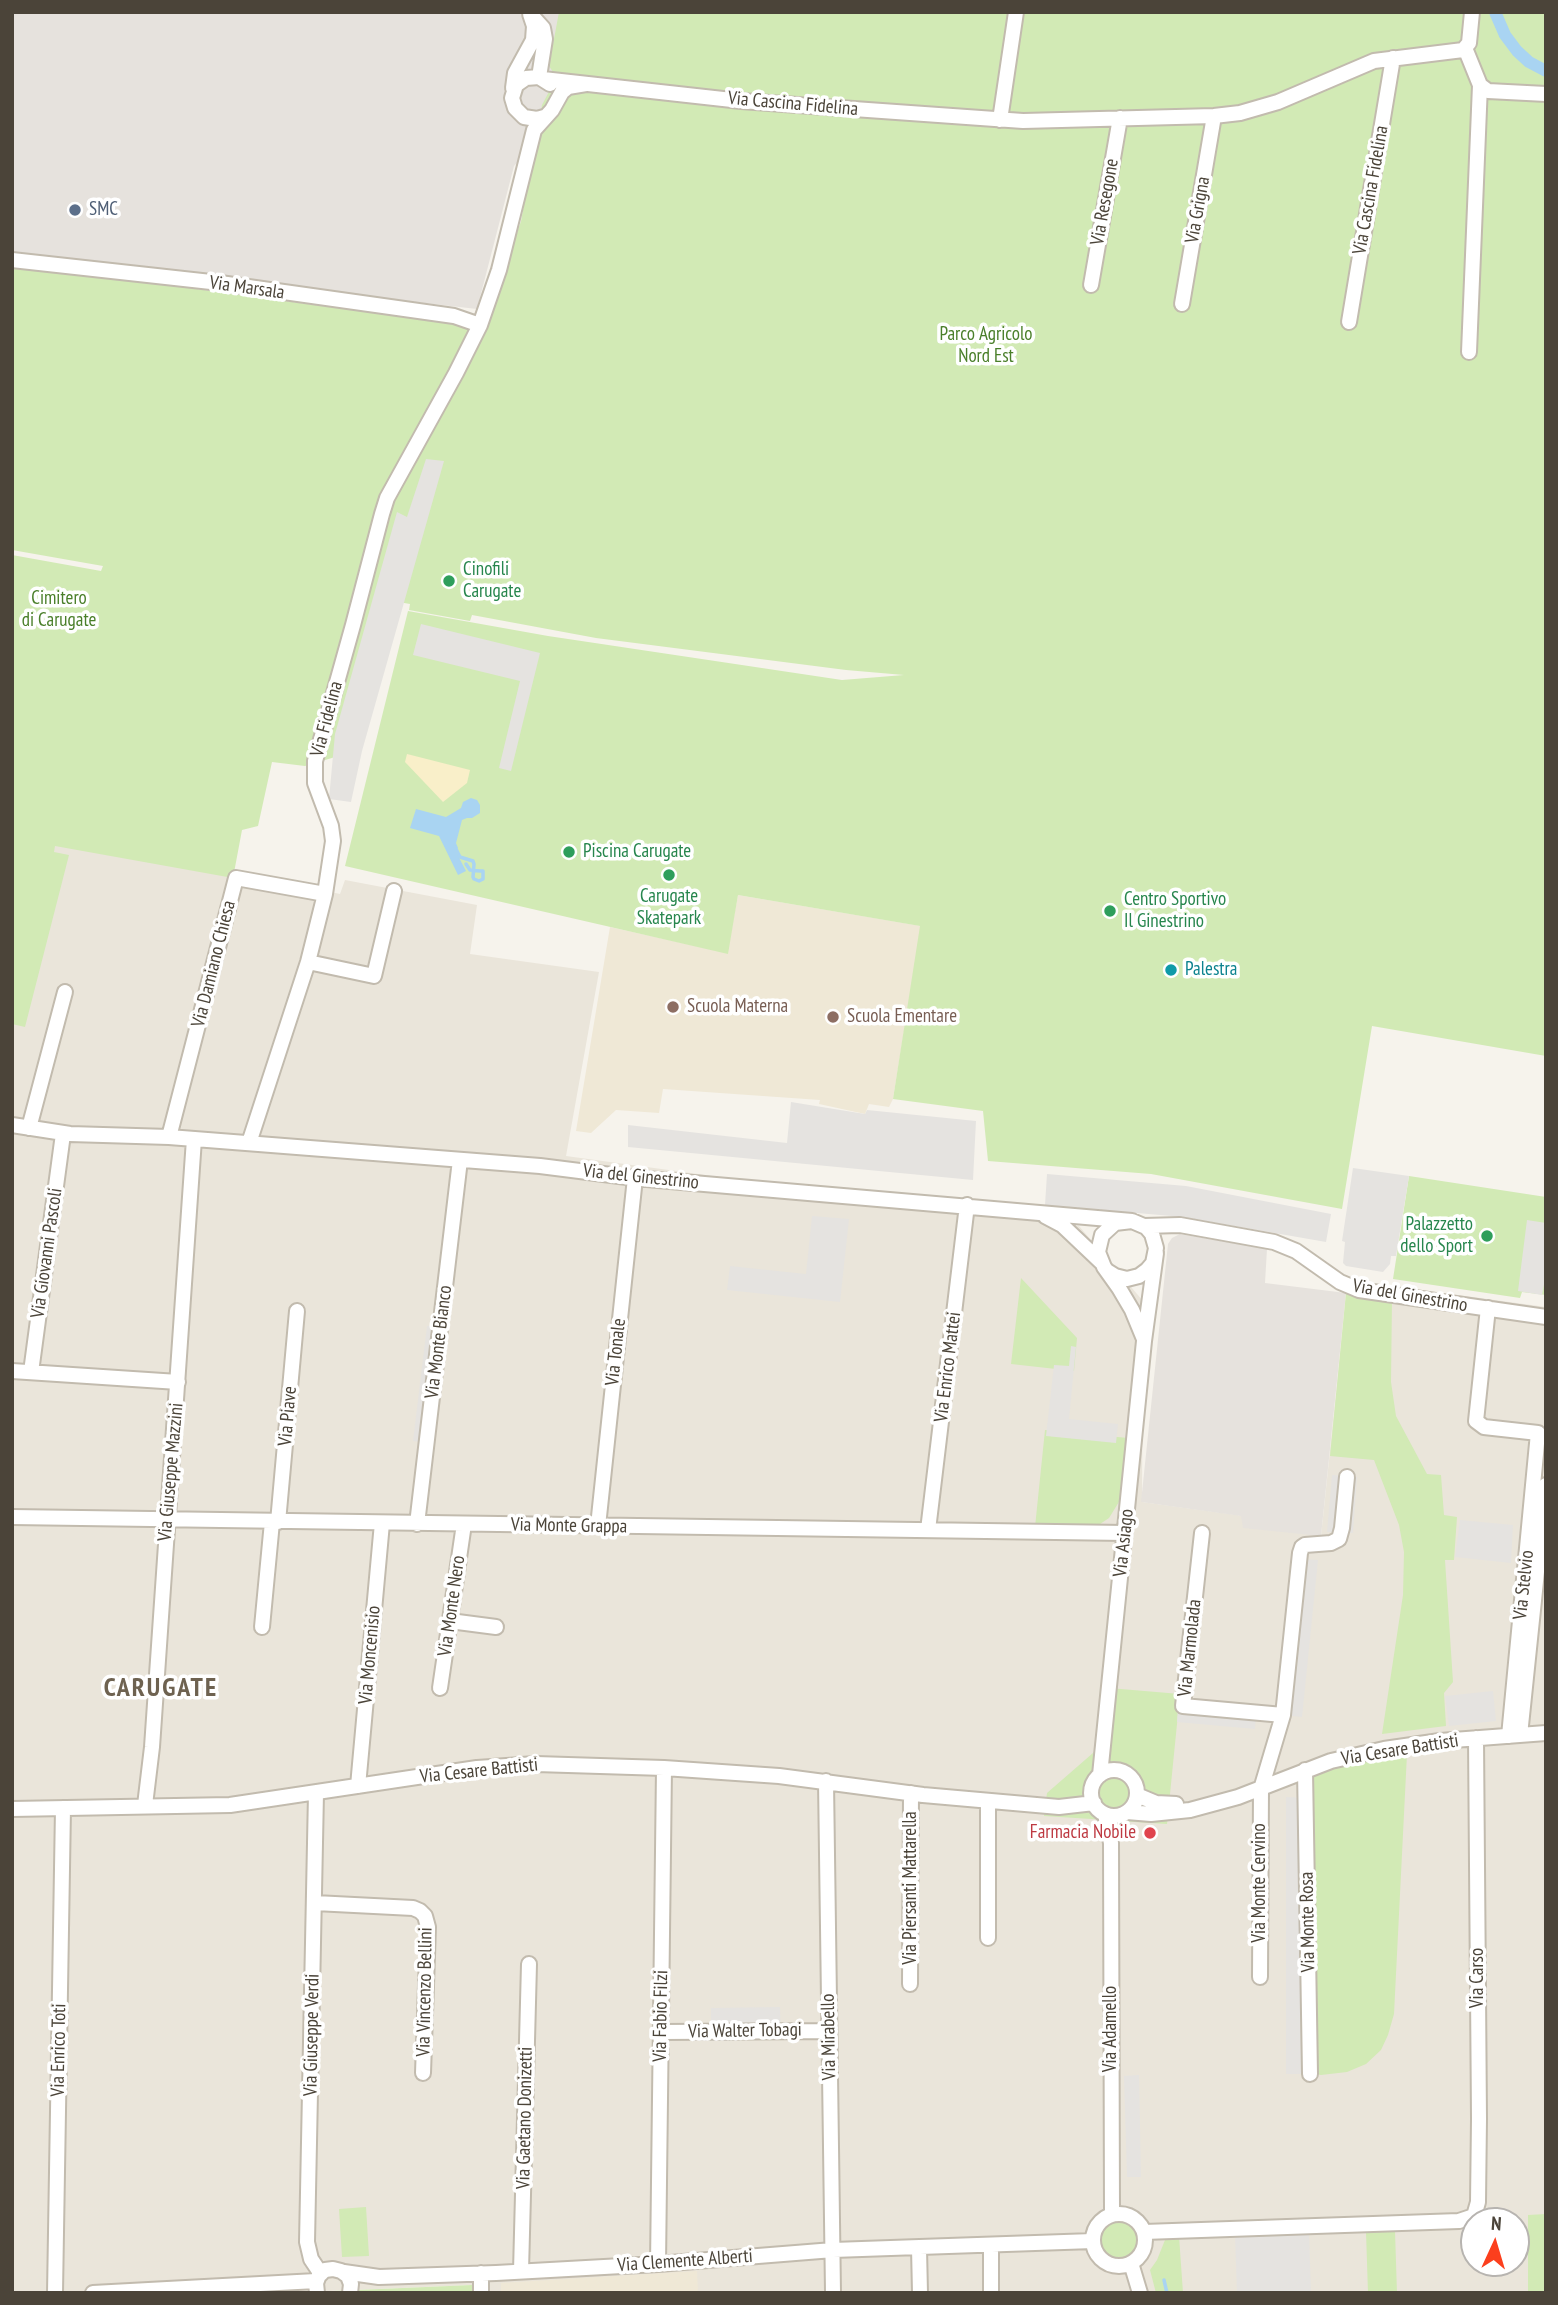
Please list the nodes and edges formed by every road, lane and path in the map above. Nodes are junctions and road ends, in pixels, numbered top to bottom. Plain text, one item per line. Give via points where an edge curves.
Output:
1 (1016, 12) edge
2 (1472, 12) edge
3 (528, 13) edge
4 (1465, 48) junction
5 (1393, 58) junction
6 (541, 78) junction
7 (586, 84) junction
8 (1480, 85) junction
9 (1546, 94) edge
10 (512, 98) junction
11 (554, 105) junction
12 (518, 113) junction
13 (1214, 116) junction
14 (544, 117) junction
15 (1120, 118) junction
16 (1000, 120) junction
17 (526, 161) junction
18 (12, 260) edge
19 (1091, 285) dead end
20 (1182, 304) dead end
21 (1349, 322) dead end
22 (480, 325) junction
23 (1469, 352) dead end
24 (394, 891) dead end
25 (325, 894) junction
26 (308, 962) junction
27 (65, 992) dead end
28 (12, 1125) edge
29 (29, 1128) junction
30 (63, 1133) junction
31 (169, 1137) junction
32 (194, 1139) junction
33 (249, 1143) junction
34 (460, 1160) junction
35 (635, 1178) junction
36 (967, 1205) junction
37 (1034, 1212) junction
38 (1148, 1227) junction
39 (1156, 1253) junction
40 (1104, 1266) junction
41 (1488, 1308) junction
42 (297, 1311) dead end
43 (1546, 1317) edge
44 (1144, 1341) junction
45 (12, 1371) edge
46 (31, 1372) junction
47 (178, 1382) junction
48 (1542, 1432) edge
49 (1347, 1477) dead end
50 (1546, 1485) edge
51 (12, 1517) edge
52 (166, 1520) junction
53 (275, 1522) junction
54 (382, 1523) junction
55 (417, 1524) junction
56 (464, 1524) junction
57 (598, 1526) junction
58 (928, 1530) junction
59 (1125, 1533) junction
60 (1202, 1533) dead end
61 (450, 1621) junction
62 (262, 1627) dead end
63 (496, 1627) dead end
64 (440, 1688) dead end
65 (1283, 1715) junction
66 (1546, 1733) edge
67 (1514, 1735) junction
68 (1476, 1738) junction
69 (1104, 1746) junction
70 (664, 1768) junction
71 (1119, 1770) junction
72 (1305, 1770) junction
73 (1100, 1775) junction
74 (826, 1781) junction
75 (358, 1786) junction
76 (1261, 1789) junction
77 (316, 1793) junction
78 (911, 1793) junction
79 (1137, 1795) junction
80 (988, 1802) junction
81 (1219, 1802) junction
82 (1094, 1803) junction
83 (145, 1805) junction
84 (63, 1808) junction
85 (12, 1809) edge
86 (1117, 1814) junction
87 (315, 1903) junction
88 (988, 1938) dead end
89 (529, 1964) dead end
90 (1260, 1977) dead end
91 (910, 1984) dead end
92 (829, 2031) junction
93 (661, 2032) junction
94 (423, 2073) dead end
95 (1310, 2074) dead end
96 (1112, 2215) junction
97 (1144, 2232) junction
98 (1093, 2241) junction
99 (991, 2245) junction
100 (919, 2248) junction
101 (833, 2250) junction
102 (1132, 2263) junction
103 (658, 2264) junction
104 (521, 2271) junction
105 (344, 2272) junction
106 (481, 2273) junction
107 (379, 2277) junction
108 (317, 2286) edge
109 (213, 2289) edge
110 (350, 2292) edge
111 (55, 2293) edge
112 (93, 2293) edge
113 (481, 2293) edge
114 (833, 2293) edge
115 (920, 2293) edge
116 (991, 2293) edge
117 (1140, 2293) edge

1 - 16 street
2 - 4 street
3 - 6 street via 543,28
3 - 10 street via 534,26 533,40 516,73
4 - 5 street, Via Cascina Fidelina
4 - 8 street
5 - 13 street, Via Cascina Fidelina via 1374,61 1278,102
5 - 21 street, Via Cascina Fidelina
6 - 7 street, Via Cascina Fidelina
6 - 10 street via 521,81
6 - 11 street via 552,87
7 - 11 street via 568,87
7 - 16 street, Via Cascina Fidelina via 741,101
8 - 9 street via 1488,91
8 - 23 street
10 - 12 street, Via Fidelina
11 - 14 street, Via Fidelina
12 - 14 street via 530,119
12 - 17 street, Via Fidelina
13 - 15 street, Via Cascina Fidelina
13 - 20 street, Via Grigna
14 - 17 street, Via Fidelina via 534,130
15 - 16 street, Via Cascina Fidelina
15 - 19 street, Via Resegone
17 - 22 street, Via Fidelina
18 - 22 street, Via Marsala via 454,316
22 - 25 street, Via Fidelina via 382,514 315,761 315,783 333,841
24 - 26 street via 374,976
25 - 26 street, Via Fidelina
25 - 31 street, Via Damiano Chiesa via 236,878
26 - 33 street, Via Fidelina
27 - 29 street
28 - 29 street
29 - 30 street
30 - 31 street
30 - 46 street, Via Giovanni Pascoli
31 - 32 street
32 - 33 street
32 - 47 street, Via Giuseppe Mazzini
33 - 34 street, Via del Ginestrino
34 - 35 street, Via del Ginestrino
34 - 55 street, Via Monte Bianco
35 - 36 street, Via del Ginestrino
35 - 57 street, Via Tonale
36 - 37 street, Via del Ginestrino
36 - 58 street, Via Enrico Mattei
37 - 38 street, Via del Ginestrino
37 - 40 street, Via del Ginestrino via 1062,1225
38 - 39 street, Via Asiago
38 - 40 street via 1120,1221 1105,1230 1098,1246
38 - 41 street, Via del Ginestrino via 1176,1225 1283,1244 1359,1290
39 - 40 street via 1153,1263 1136,1277 1121,1278
39 - 44 street, Via Asiago
40 - 44 street, Via Asiago via 1127,1300
41 - 43 street, Via del Ginestrino
41 - 48 street, Via Stelvio via 1476,1421 1484,1427
42 - 53 street, Via Piave
44 - 59 street, Via Asiago
45 - 46 street
46 - 47 street
47 - 52 street, Via Giuseppe Mazzini
48 - 67 street, Via Stelvio
49 - 65 street via 1339,1539 1308,1544 1300,1550
50 - 67 street, Via Stelvio
51 - 52 street, Via Monte Grappa
52 - 53 street, Via Monte Grappa
52 - 83 street, Via Giuseppe Mazzini
53 - 54 street, Via Monte Grappa
53 - 62 street, Via Piave
54 - 55 street, Via Monte Grappa
54 - 75 street, Via Moncenisio
55 - 56 street, Via Monte Grappa
56 - 57 street, Via Monte Grappa
56 - 61 street, Via Monte Nero
57 - 58 street, Via Monte Grappa
58 - 59 street, Via Monte Grappa
59 - 69 street, Via Asiago
60 - 65 street, Via Marmolada via 1184,1706
61 - 63 street
61 - 64 street, Via Monte Nero
65 - 76 street
66 - 67 street, Via Cesare Battisti
67 - 68 street, Via Cesare Battisti
68 - 72 street, Via Cesare Battisti via 1370,1751
68 - 97 street, Via Carso via 1479,2119 1474,2216 1459,2221
69 - 71 street
69 - 73 street, Via Asiago
70 - 74 street, Via Cesare Battisti
70 - 75 street, Via Cesare Battisti via 512,1765
70 - 93 street, Via Fabio Filzi
71 - 73 street
71 - 79 street via 1133,1779
72 - 76 street, Via Cesare Battisti
72 - 95 street, Via Monte Rosa
73 - 82 street via 1092,1788
74 - 78 street, Via Cesare Battisti
74 - 92 street, Via Mirabello
75 - 77 street, Via Cesare Battisti
76 - 81 street, Via Cesare Battisti
76 - 90 street, Via Monte Cervino
77 - 83 street, Via Cesare Battisti via 230,1805
77 - 87 street, Via Giuseppe Verdi
78 - 80 street, Via Cesare Battisti
78 - 91 street, Via Piersanti Mattarella
79 - 81 street, Via Cesare Battisti via 1161,1804
79 - 86 street via 1134,1805
80 - 82 street, Via Cesare Battisti via 1059,1807
80 - 88 street
81 - 86 street, Via Cesare Battisti via 1190,1810
82 - 86 street
83 - 84 street, Via Cesare Battisti
84 - 85 street, Via Cesare Battisti
84 - 111 street, Via Enrico Toti
86 - 96 street, Via Adamello via 1111,1843
87 - 94 street, Via Vincenzo Bellini via 410,1908 423,1913 428,1927
87 - 108 street, Via Giuseppe Verdi via 307,2242
89 - 104 street, Via Gaetano Donizetti
92 - 93 street, Via Walter Tobagi
92 - 101 street, Via Mirabello
93 - 103 street, Via Fabio Filzi
96 - 97 street via 1130,2217
96 - 98 street via 1099,2224
97 - 102 street via 1144,2250
98 - 99 street, Via Clemente Alberti
98 - 102 street via 1106,2263
99 - 100 street, Via Clemente Alberti
99 - 116 street
100 - 101 street, Via Clemente Alberti
100 - 115 street
101 - 103 street, Via Clemente Alberti
101 - 114 street, Via Mirabello
102 - 117 street
103 - 104 street, Via Clemente Alberti
104 - 106 street, Via Clemente Alberti
105 - 107 street, Via Clemente Alberti
105 - 108 street, Via Clemente Alberti via 334,2269
105 - 110 street
106 - 107 street, Via Clemente Alberti
106 - 113 street
107 - 110 street, Via Clemente Alberti
108 - 109 street
109 - 112 street

